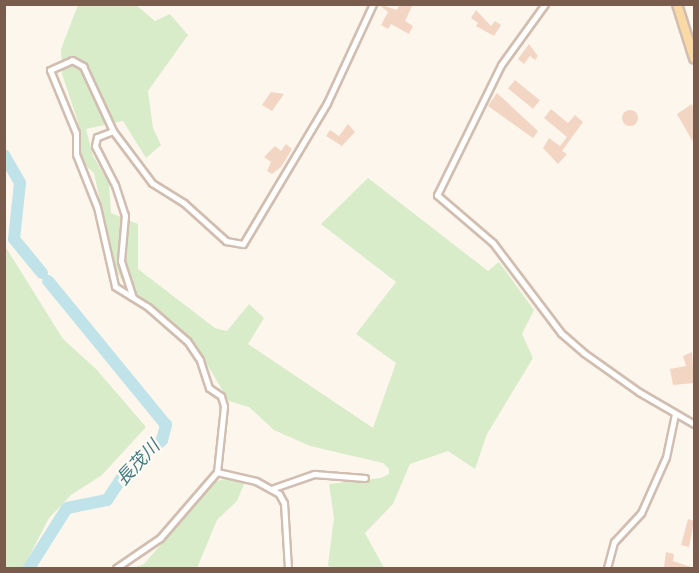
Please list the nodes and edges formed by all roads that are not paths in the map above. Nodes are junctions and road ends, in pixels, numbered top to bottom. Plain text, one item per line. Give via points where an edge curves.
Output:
1 (373, 4) edge
2 (545, 4) edge
3 (677, 4) edge
4 (694, 58) edge
5 (113, 131) junction
6 (133, 297) junction
7 (675, 414) junction
8 (694, 424) edge
9 (217, 472) junction
10 (365, 478) dead end
11 (271, 489) junction
12 (116, 568) edge
13 (288, 568) edge
14 (607, 568) edge

1 - 5 street via 327,103 243,244 226,241 184,203 152,183
2 - 7 street via 501,65 437,195 493,243 561,333 614,376
3 - 4 main road
5 - 6 street via 97,137 94,146 115,185 125,215 121,261
5 - 6 street via 84,66 72,60 50,70 76,133 76,154 97,207 115,286
6 - 9 street via 188,341 200,360 209,388 221,396 224,406
7 - 8 street
7 - 14 street via 666,458 641,513 614,542
9 - 11 street via 256,481
9 - 12 street via 160,538
10 - 11 street via 314,474
11 - 13 street via 284,504

